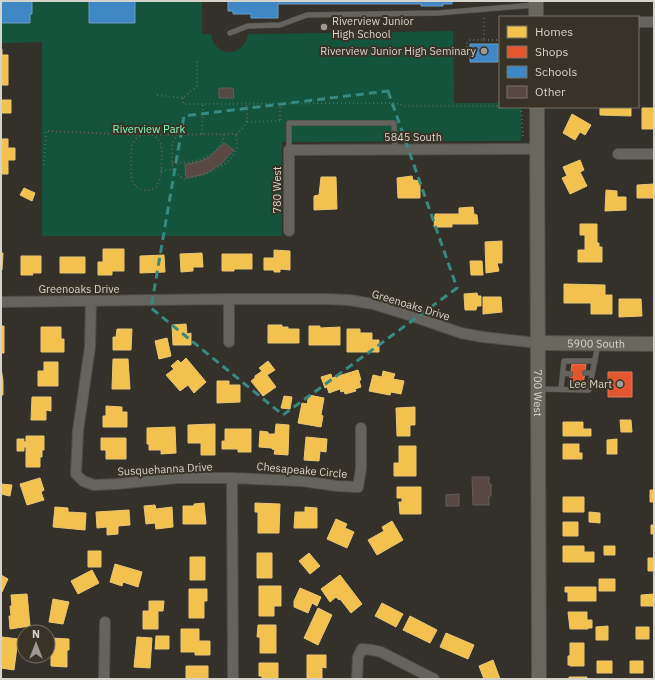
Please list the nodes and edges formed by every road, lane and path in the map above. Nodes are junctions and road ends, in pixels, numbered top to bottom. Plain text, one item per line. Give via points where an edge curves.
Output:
1 (536, 8) edge
2 (484, 17) dead end
3 (639, 22) edge
4 (654, 22) edge
5 (230, 33) dead end
6 (484, 40) junction
7 (499, 40) edge
8 (484, 44) dead end
9 (470, 57) dead end
10 (196, 59) dead end
11 (157, 95) dead end
12 (183, 98) junction
13 (203, 104) junction
14 (247, 104) junction
15 (499, 106) edge
16 (521, 108) edge
17 (537, 108) edge
18 (247, 122) junction
19 (280, 122) dead end
20 (177, 134) junction
21 (202, 134) junction
22 (224, 134) junction
23 (236, 134) junction
24 (141, 135) junction
25 (154, 135) junction
26 (523, 138) dead end
27 (395, 149) junction
28 (537, 149) junction
29 (289, 150) junction
30 (618, 154) dead end
31 (654, 154) edge
32 (172, 163) junction
33 (44, 165) dead end
34 (161, 170) junction
35 (172, 170) junction
36 (289, 231) dead end
37 (229, 299) junction
38 (91, 301) junction
39 (1, 302) edge
40 (229, 342) dead end
41 (537, 343) junction
42 (598, 343) junction
43 (654, 344) edge
44 (595, 361) junction
45 (562, 373) junction
46 (585, 373) dead end
47 (592, 373) junction
48 (570, 374) dead end
49 (538, 389) junction
50 (561, 390) junction
51 (361, 428) dead end
52 (232, 478) junction
53 (104, 622) dead end
54 (104, 679) edge
55 (233, 679) edge
56 (357, 679) edge
57 (434, 679) edge
58 (539, 679) edge

1 - 5 lane via 438,13 307,15 280,25 248,26
2 - 6 path
3 - 4 street
6 - 7 path
6 - 8 path
6 - 9 path via 469,40 467,56
10 - 12 path via 197,86
11 - 12 path
12 - 13 path via 183,104
13 - 14 path
13 - 21 path
14 - 15 path via 396,103 406,106
14 - 18 path
16 - 26 path
17 - 28 main road, 700 West
18 - 19 path
18 - 23 path
20 - 21 path
20 - 25 path
20 - 32 path via 172,144
21 - 22 path
22 - 23 path
22 - 32 path via 222,142 204,158 187,163
23 - 35 path via 235,151 215,170 195,178 184,179
24 - 25 path
24 - 33 path via 46,131
24 - 34 path via 134,140 131,148 132,182 143,190 151,190 160,181
25 - 34 path via 161,145
27 - 28 street, 5845 South
27 - 29 street, 5845 South
27 - 29 lane via 394,123 289,123
28 - 41 main road, 700 West
29 - 36 street, 780 West
30 - 31 street
32 - 35 path
34 - 35 path
37 - 38 street, Greenoaks Drive
37 - 40 street
37 - 41 street, Greenoaks Drive via 349,300 373,304 461,333
38 - 39 street, Greenoaks Drive
38 - 52 street, Susquehanna Drive via 90,347 78,431 76,474 83,481 94,485 178,478
41 - 42 main road, 5900 South
41 - 49 main road, 700 West
42 - 43 main road, 5900 South
42 - 44 lane
44 - 45 lane via 564,361
44 - 47 lane
45 - 48 lane
45 - 50 lane
46 - 47 lane
47 - 50 lane via 589,390
49 - 50 lane
49 - 58 main road, 700 West
51 - 52 street, Chesapeake Circle via 361,468 358,487 295,480
52 - 55 street
53 - 54 street
56 - 57 street via 358,657 362,649 381,652

